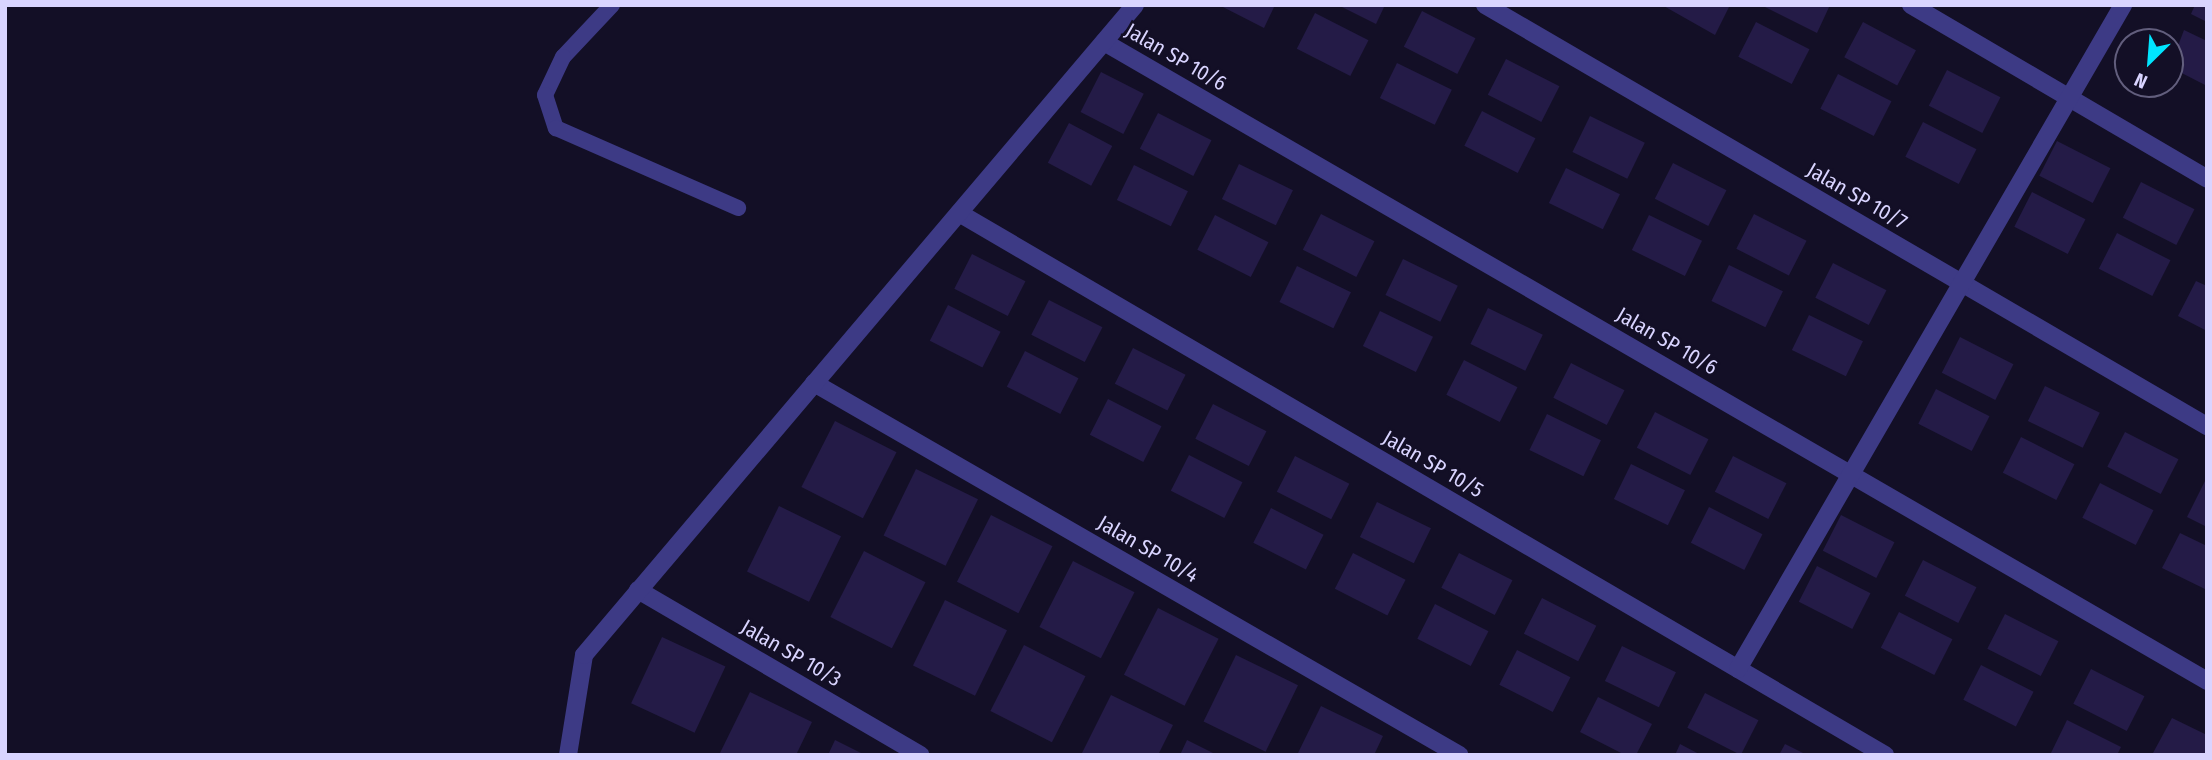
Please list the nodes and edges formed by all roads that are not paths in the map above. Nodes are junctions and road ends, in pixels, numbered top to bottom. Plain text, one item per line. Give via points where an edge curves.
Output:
1 (612, 5) edge
2 (1135, 5) edge
3 (1485, 5) edge
4 (1911, 5) edge
5 (2123, 5) edge
6 (1104, 42) junction
7 (2069, 98) junction
8 (2207, 179) edge
9 (738, 208) dead end
10 (959, 213) junction
11 (1962, 283) junction
12 (814, 383) junction
13 (2207, 426) edge
14 (1851, 475) junction
15 (638, 590) junction
16 (1738, 669) junction
17 (2207, 681) edge
18 (568, 755) edge
19 (920, 755) edge
20 (1460, 755) edge
21 (1885, 755) edge

1 - 9 lane via 563,57 545,95 556,128
2 - 6 street
3 - 11 street, Jalan SP 10/7
4 - 7 street
5 - 7 street
6 - 10 street
6 - 14 street, Jalan SP 10/6
7 - 8 street
7 - 11 street
10 - 12 street
10 - 16 street, Jalan SP 10/5
11 - 13 street, Jalan SP 10/7
11 - 14 street
12 - 15 street
12 - 20 street, Jalan SP 10/4
14 - 16 street
14 - 17 street, Jalan SP 10/6
15 - 18 street via 584,655
15 - 19 street, Jalan SP 10/3
16 - 21 street, Jalan SP 10/5

